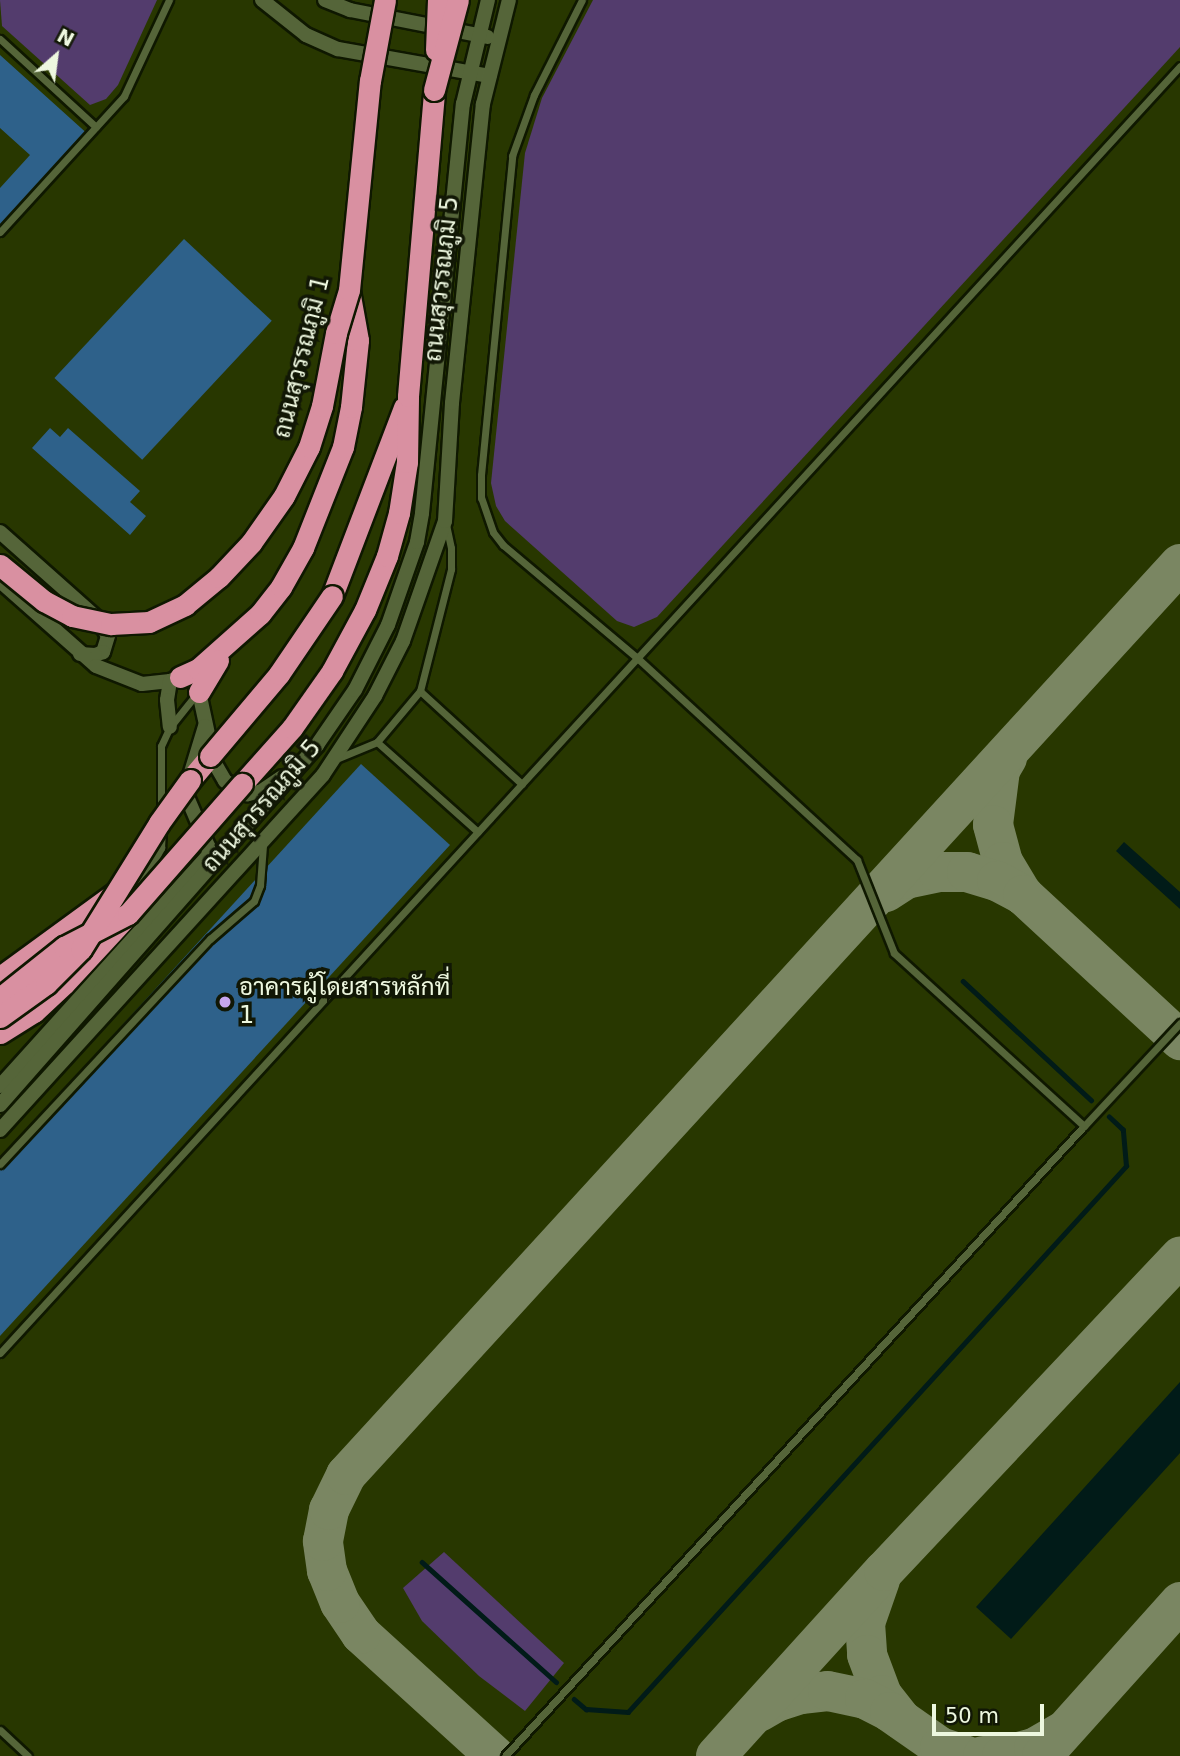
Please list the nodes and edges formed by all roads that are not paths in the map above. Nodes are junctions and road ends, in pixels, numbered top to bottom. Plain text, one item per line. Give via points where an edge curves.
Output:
1 (169, 0) edge
2 (262, 0) edge
3 (325, 0) edge
4 (385, 0) edge
5 (438, 0) edge
6 (458, 0) edge
7 (488, 0) edge
8 (509, 0) edge
9 (582, 0) edge
10 (478, 35) junction
11 (498, 38) junction
12 (0, 39) edge
13 (1180, 66) edge
14 (470, 72) junction
15 (490, 76) junction
16 (434, 90) junction
17 (96, 127) junction
18 (0, 232) edge
19 (349, 290) junction
20 (408, 396) junction
21 (445, 521) junction
22 (0, 532) edge
23 (0, 565) edge
24 (0, 581) edge
25 (226, 646) junction
26 (80, 654) junction
27 (636, 657) junction
28 (175, 679) junction
29 (420, 691) junction
30 (199, 692) junction
31 (205, 726) junction
32 (170, 727) junction
33 (377, 742) junction
34 (317, 745) junction
35 (336, 759) junction
36 (522, 784) junction
37 (478, 832) junction
38 (263, 841) junction
39 (115, 893) junction
40 (128, 914) junction
41 (0, 977) edge
42 (0, 998) edge
43 (0, 1020) edge
44 (1180, 1023) edge
45 (0, 1033) edge
46 (0, 1086) edge
47 (0, 1105) edge
48 (1084, 1126) junction
49 (0, 1130) edge
50 (0, 1164) edge
51 (0, 1353) edge
52 (0, 1730) edge
53 (28, 1756) edge
54 (505, 1756) edge

1 - 17 lane via 124,96
2 - 14 street via 306,35 338,48
3 - 10 street via 349,10
4 - 19 highway, ถนนสุวรรณภูมิ 1, bridge via 370,80
5 - 16 highway, bridge
6 - 16 highway, bridge
7 - 10 street, ถนนสุวรรณภูมิ 5
8 - 11 street, ถนนสุวรรณภูมิ 5
9 - 27 lane via 534,95 513,156 481,498 493,533 503,545
10 - 11 street
10 - 14 street, ถนนสุวรรณภูมิ 5
11 - 15 street, ถนนสุวรรณภูมิ 5
12 - 17 lane
13 - 27 lane
14 - 15 street
14 - 34 street, ถนนสุวรรณภูมิ 5 via 417,542 376,649 355,690
15 - 21 street, ถนนสุวรรณภูมิ 5 via 483,104 452,403
16 - 20 highway
17 - 18 lane
19 - 23 highway, ถนนสุวรรณภูมิ 1, bridge via 322,406 309,447 284,496 251,543 185,606 149,622 111,624 72,616 44,601
19 - 25 highway via 358,340 343,447 303,548 281,587
20 - 39 highway, bridge via 332,596 279,674 190,780
20 - 40 highway, bridge via 407,461 399,513 365,610 332,671 292,728
21 - 29 lane via 452,548 451,569
21 - 35 street, ถนนสุวรรณภูมิ 5 via 403,641
22 - 26 street via 99,620 108,636 103,652
24 - 26 street
25 - 28 highway via 198,669
25 - 30 highway
26 - 28 street via 96,666 142,684
27 - 36 lane
27 - 48 lane via 857,860 894,953
28 - 32 street via 167,700
29 - 33 lane
29 - 36 lane
30 - 31 street, ถนนสุวรรณภูมิ 5
30 - 32 lane
31 - 34 street, ถนนสุวรรณภูมิ 5 via 214,762 225,781 247,794 271,787
31 - 46 street via 185,792 209,855
32 - 43 lane via 161,746 162,833 155,859
33 - 35 lane
33 - 37 lane
34 - 47 street, ถนนสุวรรณภูมิ 5
35 - 38 street, ถนนสุวรรณภูมิ 5
36 - 37 lane
37 - 51 lane
38 - 49 street, ถนนสุวรรณภูมิ 5
38 - 50 lane via 260,885 254,901 210,939
39 - 41 highway
39 - 43 highway, bridge via 81,949
40 - 42 highway, bridge via 64,947
40 - 45 highway via 34,1012
44 - 48 lane
48 - 54 lane
52 - 53 lane

